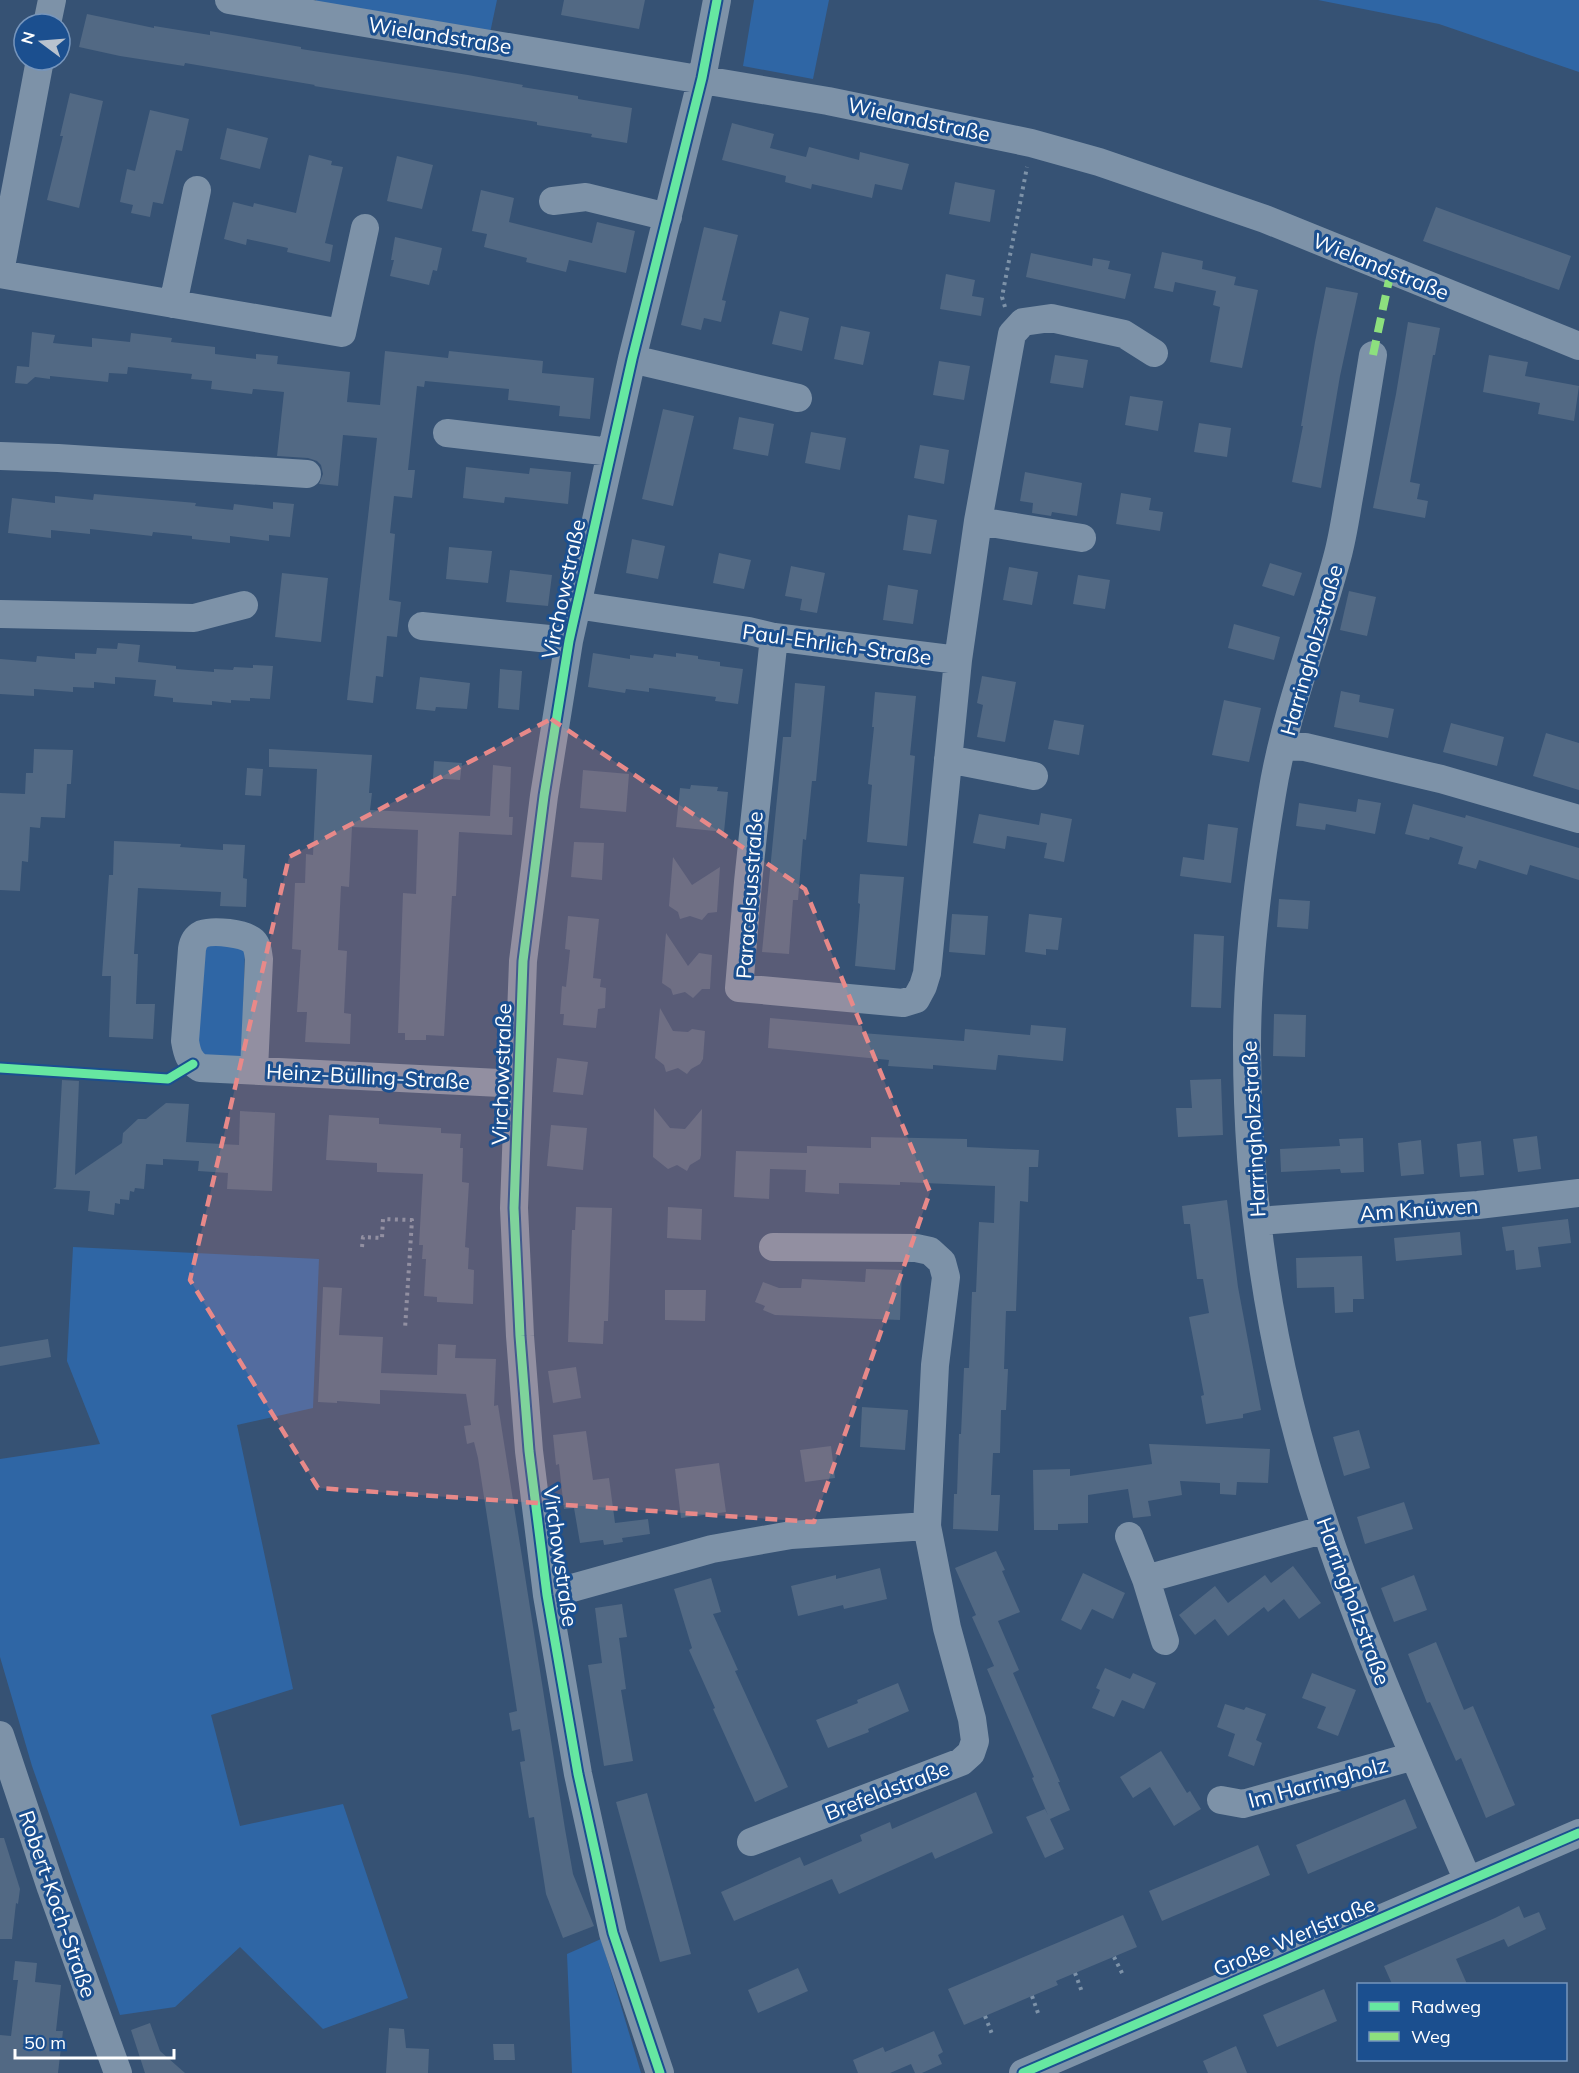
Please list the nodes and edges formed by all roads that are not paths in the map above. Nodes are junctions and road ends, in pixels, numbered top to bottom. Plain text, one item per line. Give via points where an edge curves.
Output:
1 (229, 0) edge
2 (717, 0) edge
3 (38, 72) edge
4 (702, 78) junction
5 (198, 190) dead end
6 (553, 201) dead end
7 (668, 217) junction
8 (365, 228) dead end
9 (0, 273) edge
10 (173, 304) junction
11 (1579, 346) edge
12 (1154, 353) dead end
13 (1372, 355) dead end
14 (633, 359) junction
15 (798, 398) dead end
16 (447, 433) dead end
17 (611, 452) junction
18 (0, 456) edge
19 (307, 474) dead end
20 (978, 521) junction
21 (1082, 538) dead end
22 (244, 605) dead end
23 (576, 605) junction
24 (0, 614) edge
25 (423, 626) dead end
26 (774, 637) junction
27 (569, 641) junction
28 (958, 660) junction
29 (1283, 746) junction
30 (948, 759) junction
31 (1034, 776) dead end
32 (1579, 819) edge
33 (254, 1070) junction
34 (518, 1084) junction
35 (1579, 1193) edge
36 (1258, 1221) junction
37 (773, 1247) dead end
38 (927, 1526) junction
39 (1326, 1529) junction
40 (1129, 1536) dead end
41 (1146, 1579) junction
42 (547, 1595) junction
43 (1165, 1641) dead end
44 (0, 1735) edge
45 (1414, 1756) junction
46 (1221, 1800) dead end
47 (1579, 1833) edge
48 (751, 1842) dead end
49 (1468, 1881) junction
50 (118, 2073) edge
51 (660, 2073) edge
52 (1023, 2073) edge

1 - 4 street, Wielandstraße
2 - 4 street, Virchowstraße
3 - 9 street
4 - 7 street, Virchowstraße
4 - 11 street, Wielandstraße via 828,100 1031,143 1099,162 1265,219
5 - 10 street
6 - 7 street via 586,197
7 - 14 street, Virchowstraße
8 - 10 street via 342,333
9 - 10 street
12 - 20 street, Paul-Ehrlich-Straße via 1124,334 1051,318 1023,322 1012,334
13 - 29 street, Harringholzstraße via 1338,555 1293,700
14 - 15 street
14 - 17 street, Virchowstraße
16 - 17 street
17 - 23 street, Virchowstraße
18 - 19 street
20 - 21 street
20 - 28 street, Paul-Ehrlich-Straße
22 - 24 street via 194,618
23 - 26 street, Paul-Ehrlich-Straße
23 - 27 street, Virchowstraße
25 - 27 street, Virchowstraße
26 - 28 street, Paul-Ehrlich-Straße
26 - 30 street, Paracelsusstraße via 739,988 903,1003 916,999 927,973
27 - 34 street, Virchowstraße via 523,961
28 - 30 street, Paracelsusstraße
29 - 32 street via 1305,747 1441,779
29 - 36 street, Harringholzstraße via 1272,790 1249,972 1249,1132
30 - 31 street
33 - 33 street, Heinz-Bülling-Straße via 200,1068 187,1054 184,1041 191,955 194,942 201,935 240,935 257,946
33 - 34 street, Heinz-Bülling-Straße
34 - 42 street, Virchowstraße via 514,1208 520,1336
35 - 36 street, Am Knüwen via 1478,1205
36 - 39 street, Harringholzstraße via 1266,1288 1285,1380
37 - 38 street, Brefeldstraße via 916,1248 930,1251 942,1263 946,1277 935,1365
38 - 42 street via 791,1535 712,1549
38 - 48 street, Brefeldstraße via 947,1628 972,1719 975,1741 971,1753 961,1762
39 - 41 street
39 - 45 street, Harringholzstraße
40 - 41 street
41 - 43 street
42 - 51 street, Virchowstraße via 578,1774 613,1933
44 - 50 street, Robert-Koch-Straße
45 - 46 street, Im Harringholz via 1243,1804
45 - 49 street, Harringholzstraße
47 - 49 street, Große Werlstraße
49 - 52 street, Große Werlstraße

